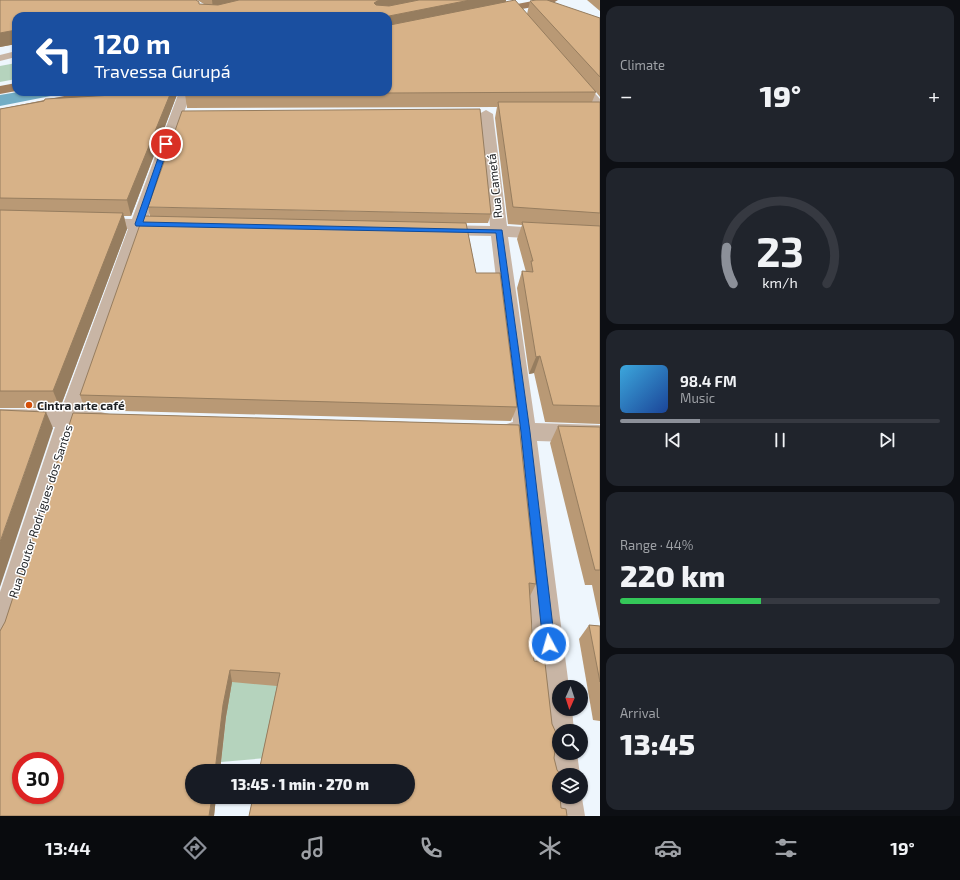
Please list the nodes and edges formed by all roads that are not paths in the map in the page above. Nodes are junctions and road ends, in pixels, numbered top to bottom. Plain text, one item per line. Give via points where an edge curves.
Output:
1 (554, 0) edge
2 (511, 4) edge
3 (482, 14) edge
4 (523, 20) edge
5 (0, 44) edge
6 (12, 53) edge
7 (12, 55) edge
8 (0, 58) edge
9 (564, 66) edge
10 (12, 87) edge
11 (0, 90) edge
12 (83, 96) edge
13 (183, 96) edge
14 (600, 107) edge
15 (600, 112) edge
16 (0, 113) edge
17 (585, 113) edge
18 (176, 114) junction
19 (192, 114) edge
20 (486, 114) dead end
21 (77, 222) edge
22 (138, 224) junction
23 (186, 225) edge
24 (421, 230) edge
25 (499, 231) junction
26 (600, 237) edge
27 (0, 417) edge
28 (69, 419) junction
29 (124, 421) edge
30 (494, 431) edge
31 (526, 432) junction
32 (600, 434) edge
33 (0, 635) edge
34 (558, 724) edge
35 (567, 804) edge
36 (568, 816) edge

1 - 2 main road
2 - 3 main road
2 - 4 street
5 - 6 street
7 - 8 street
9 - 14 street
10 - 11 main road
12 - 16 main road
13 - 18 street, Rua Doutor Rodrigues dos Santos
15 - 17 street
18 - 19 street
18 - 22 street, Rua Doutor Rodrigues dos Santos
20 - 25 street, Rua Cametá
21 - 22 street
22 - 23 street
22 - 28 street, Rua Doutor Rodrigues dos Santos
24 - 25 street
25 - 26 street
25 - 31 street, Rua Cametá
27 - 28 street
28 - 29 street
28 - 33 street, Rua Doutor Rodrigues dos Santos
30 - 31 street
31 - 32 street
31 - 34 street, Rua Cametá
35 - 36 street

